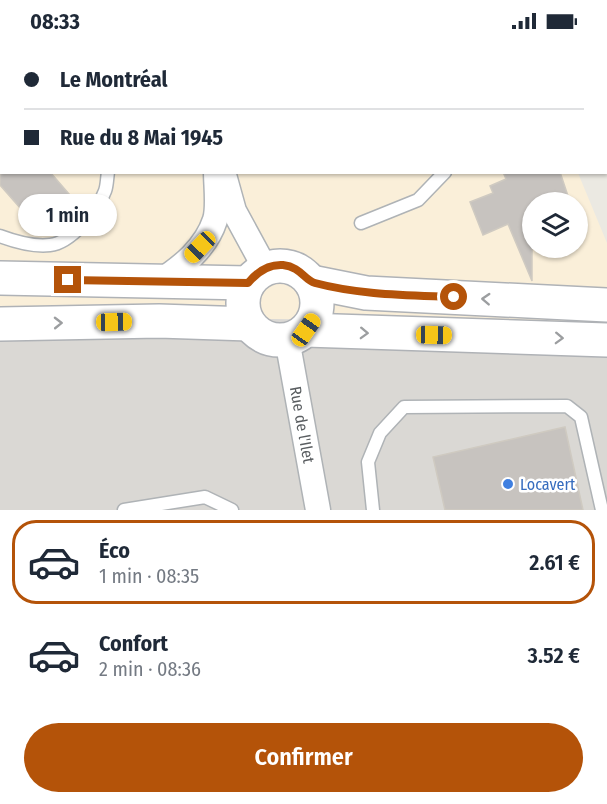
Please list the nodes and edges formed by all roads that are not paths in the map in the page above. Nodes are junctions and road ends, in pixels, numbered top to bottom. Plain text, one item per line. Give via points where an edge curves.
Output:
1 (108, 174) edge
2 (216, 174) edge
3 (224, 174) edge
4 (444, 174) edge
5 (362, 223) dead end
6 (0, 236) edge
7 (256, 276) junction
8 (0, 278) edge
9 (159, 282) junction
10 (311, 282) junction
11 (607, 305) edge
12 (0, 324) edge
13 (249, 324) junction
14 (297, 334) junction
15 (607, 340) edge
16 (124, 510) edge
17 (232, 510) edge
18 (318, 510) edge
19 (373, 510) edge
20 (602, 510) edge

1 - 6 lane via 105,191 92,214 72,236 52,245 18,243
2 - 9 street via 216,219 200,247 182,267
3 - 7 street
4 - 5 lane via 418,200
7 - 9 main road
7 - 10 main road via 275,265 286,265
7 - 13 main road via 243,304
8 - 9 main road
11 -> 10 main road via 366,293
10 - 14 main road via 317,307 313,319
12 -> 13 main road
13 - 14 main road via 266,337
14 -> 15 main road
14 - 18 street, Rue de l'Ilet
16 - 17 lane via 205,497
19 - 20 lane via 368,462 380,433 404,407 567,406 581,417

